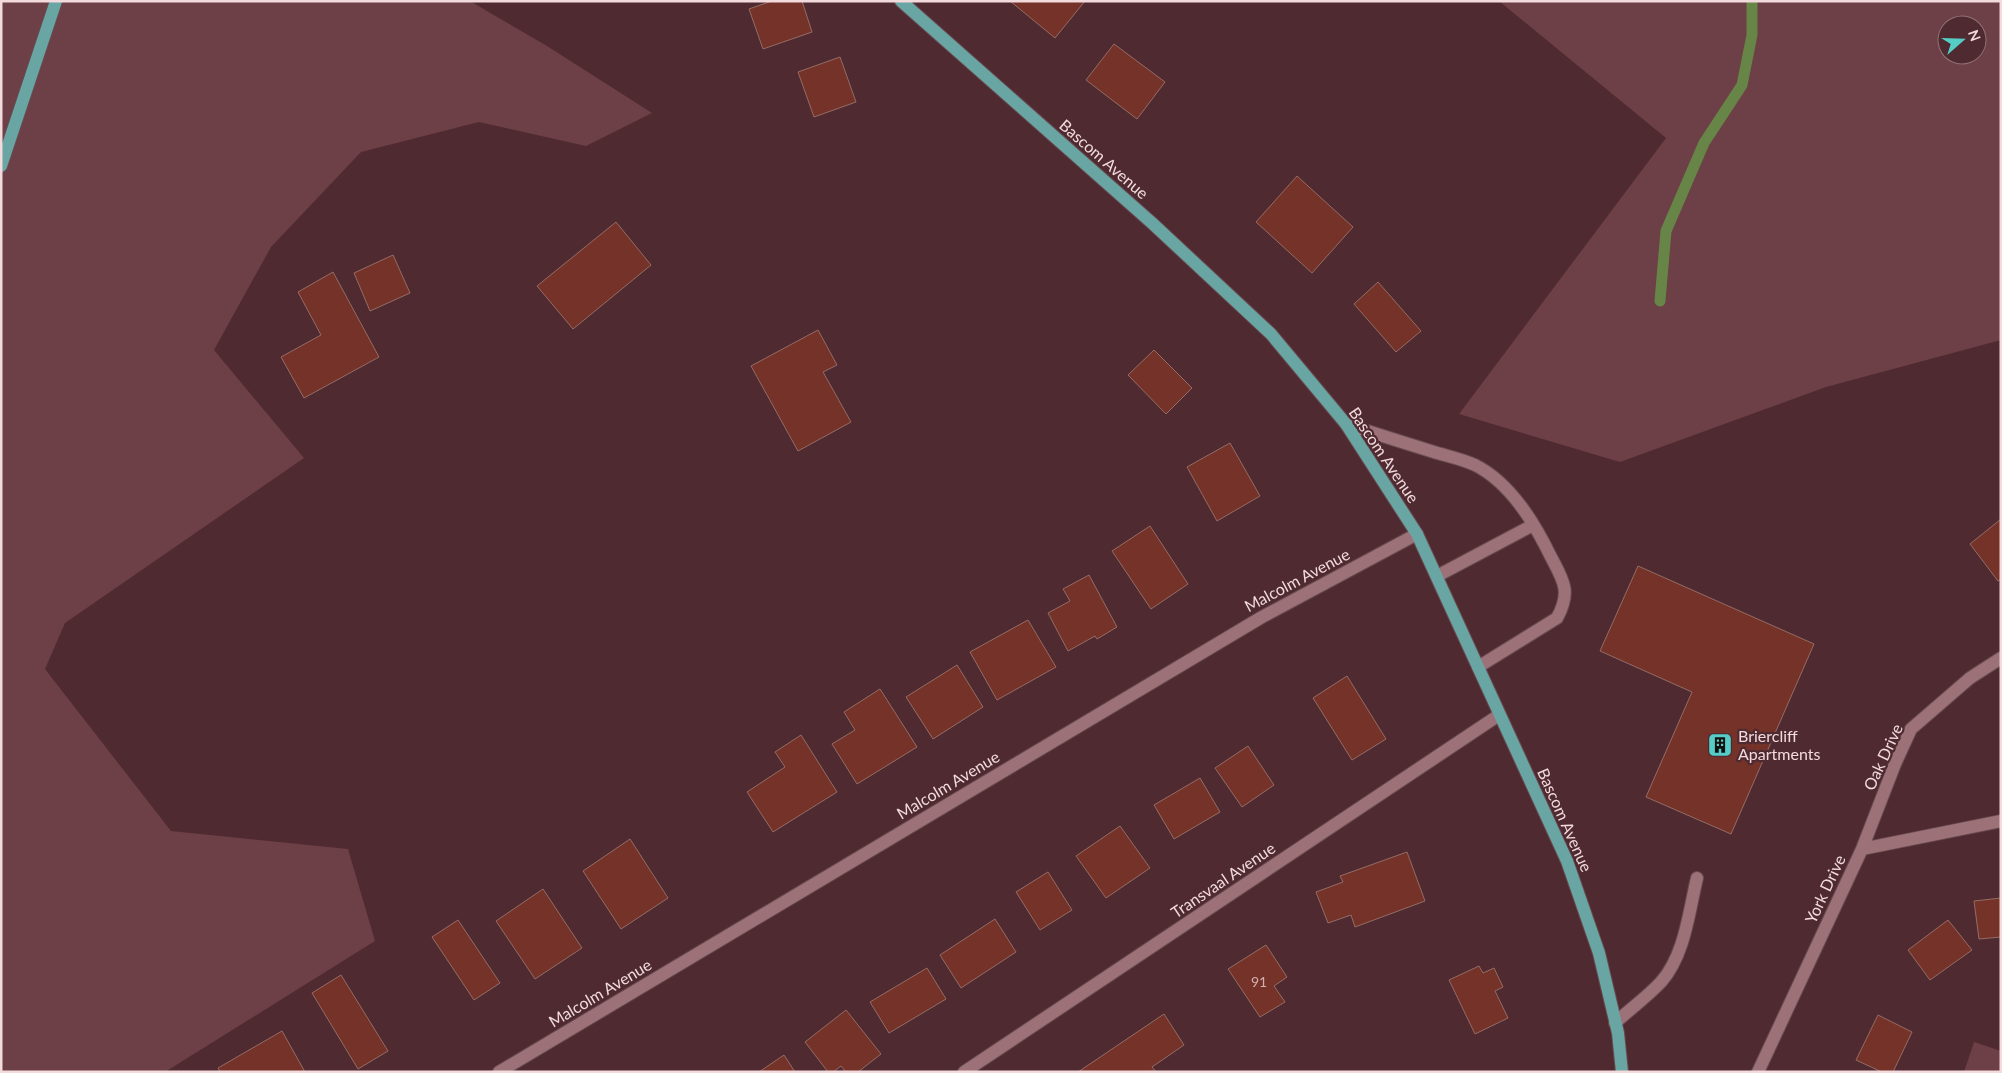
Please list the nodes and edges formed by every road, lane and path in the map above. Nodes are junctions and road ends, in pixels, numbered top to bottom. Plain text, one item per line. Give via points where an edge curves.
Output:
1 (56, 1) edge
2 (901, 1) edge
3 (1, 166) edge
4 (1346, 424) junction
5 (1533, 525) junction
6 (1417, 534) junction
7 (1437, 576) junction
8 (2001, 658) edge
9 (1478, 667) junction
10 (1499, 715) junction
11 (2001, 821) edge
12 (1862, 849) junction
13 (1697, 878) dead end
14 (1615, 1023) junction
15 (499, 1072) edge
16 (964, 1072) edge
17 (1622, 1072) edge
18 (1758, 1072) edge

1 - 3 main road
2 - 4 main road, Bascom Avenue via 1152,223 1271,334
4 - 5 street via 1475,465 1497,480
4 - 6 main road, Bascom Avenue
5 - 7 street
5 - 9 street via 1561,576 1566,593 1564,605 1557,618
6 - 7 main road, Bascom Avenue
6 - 15 street, Malcolm Avenue via 1262,617
7 - 9 main road, Bascom Avenue
8 - 12 street, Oak Drive via 1970,678 1911,729
9 - 10 main road, Bascom Avenue
10 - 14 main road, Bascom Avenue via 1568,861 1599,953
10 - 16 street, Transvaal Avenue
11 - 12 street, York Drive
12 - 18 street, York Drive
13 - 14 street via 1673,963 1661,981
14 - 17 main road, Bascom Avenue

